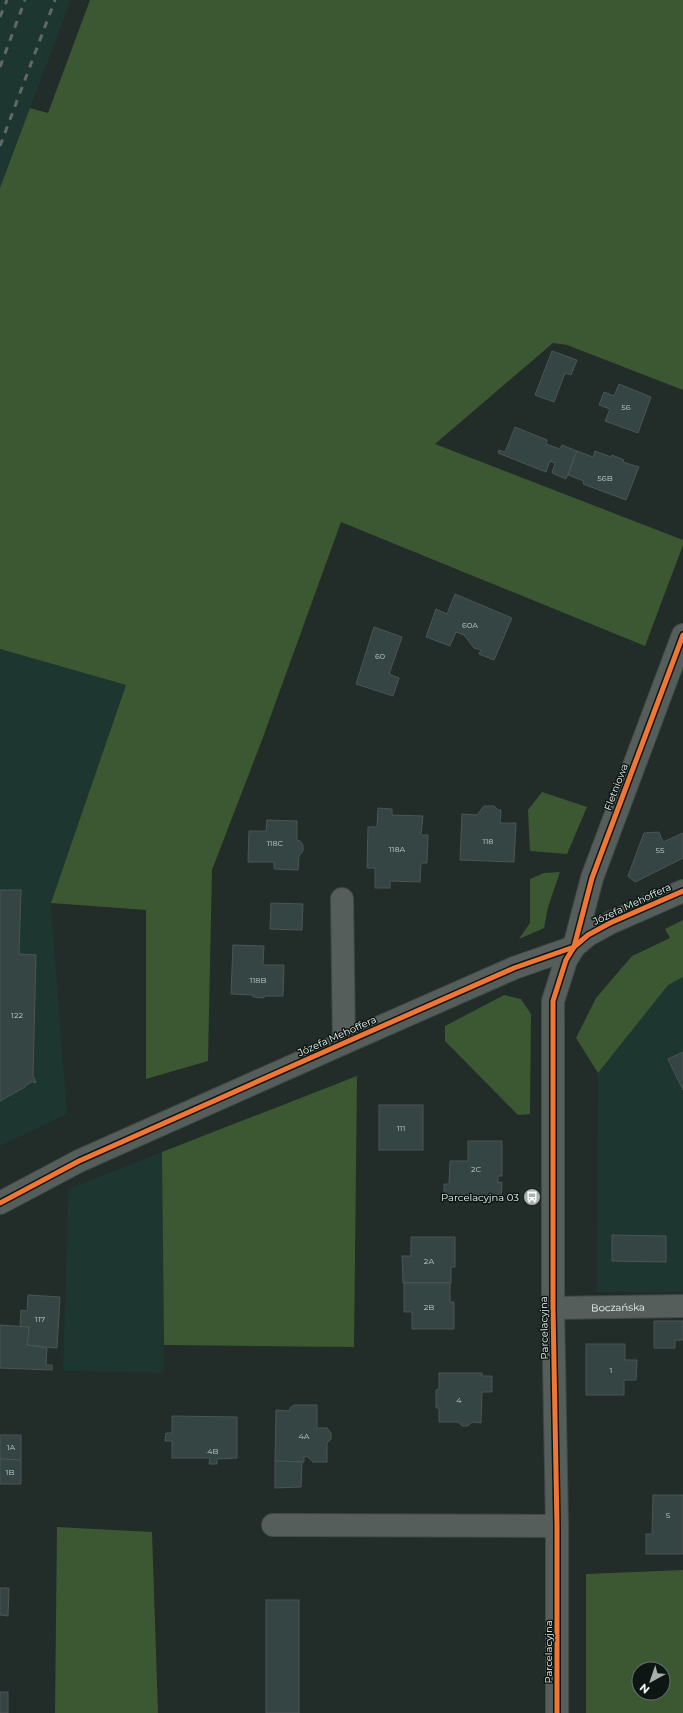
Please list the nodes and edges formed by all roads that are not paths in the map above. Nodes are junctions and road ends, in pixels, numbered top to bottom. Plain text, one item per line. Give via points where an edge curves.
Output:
1 (683, 635) edge
2 (683, 890) edge
3 (342, 899) dead end
4 (574, 947) junction
5 (344, 1043) junction
6 (0, 1203) edge
7 (683, 1306) edge
8 (553, 1308) junction
9 (273, 1525) dead end
10 (557, 1526) junction
11 (557, 1713) edge

1 - 4 street, Fletniowa via 592,878
2 - 4 street, Józefa Mehoffera via 588,935
3 - 5 street
4 - 5 street, Józefa Mehoffera via 514,968
4 - 8 street, Parcelacyjna via 566,960 553,1001
5 - 6 street, Józefa Mehoffera via 79,1161
7 - 8 street, Boczańska
8 - 10 street, Parcelacyjna
9 - 10 street
10 - 11 street, Parcelacyjna

